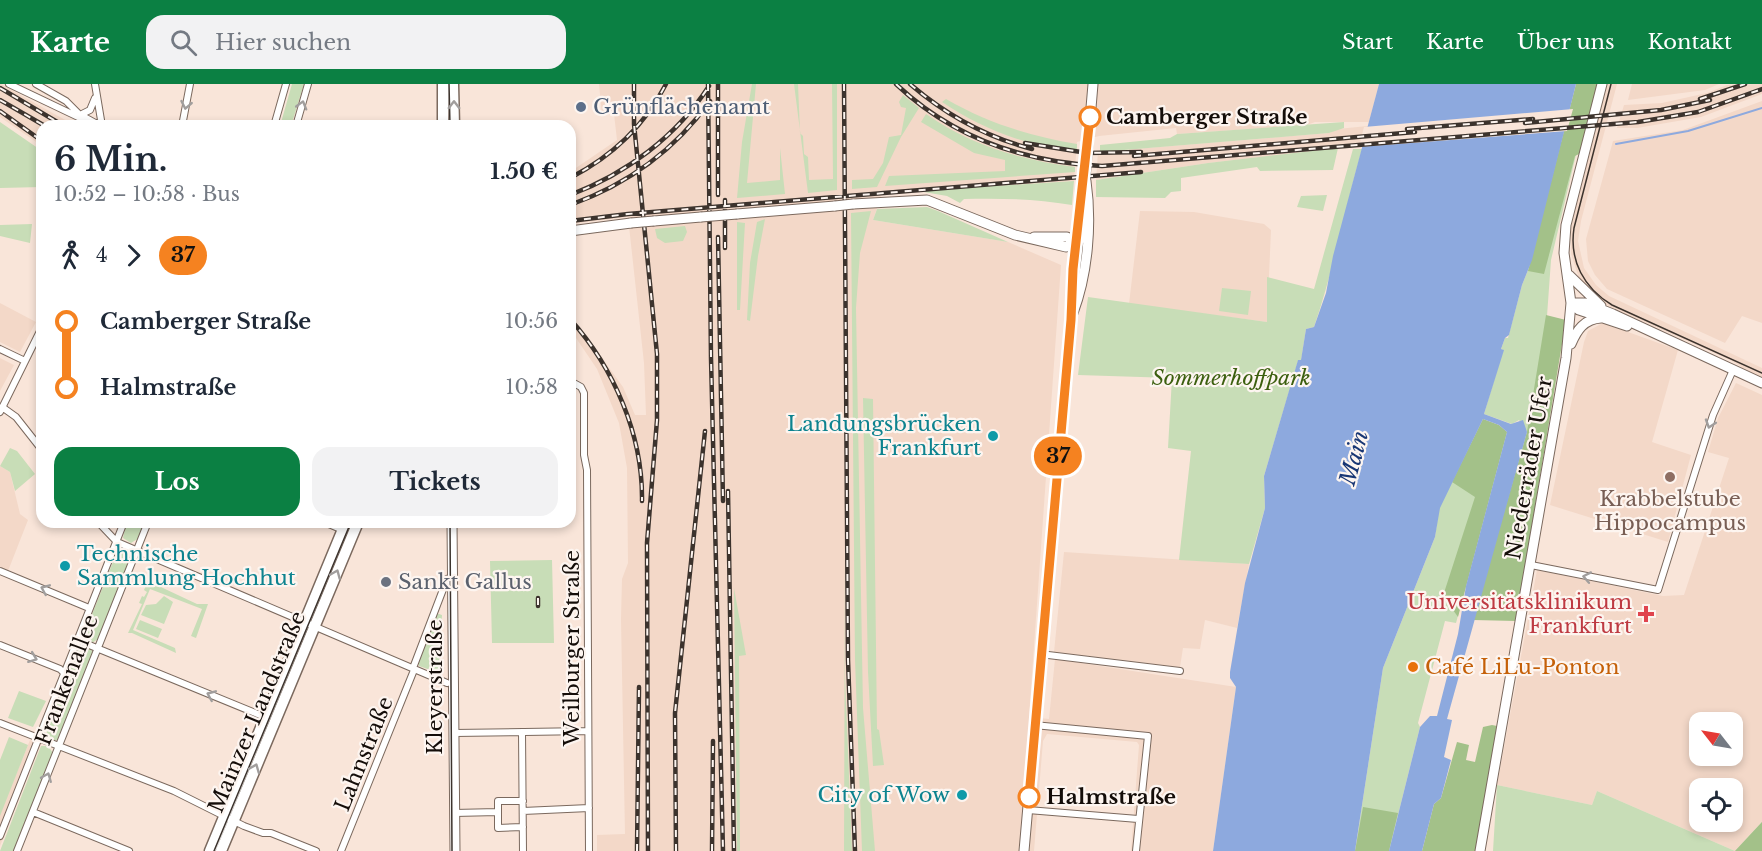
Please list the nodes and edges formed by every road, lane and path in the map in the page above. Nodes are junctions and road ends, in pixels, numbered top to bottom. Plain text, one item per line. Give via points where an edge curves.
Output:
1 (9, 84) edge
2 (36, 84) edge
3 (94, 84) edge
4 (190, 84) edge
5 (286, 84) edge
6 (308, 84) edge
7 (443, 84) edge
8 (453, 84) edge
9 (1093, 84) edge
10 (1602, 84) edge
11 (96, 94) junction
12 (60, 109) junction
13 (80, 113) junction
14 (86, 120) edge
15 (91, 120) edge
16 (99, 120) edge
17 (183, 120) edge
18 (276, 120) edge
19 (298, 120) edge
20 (443, 120) edge
21 (454, 120) edge
22 (1085, 179) junction
23 (1088, 228) junction
24 (576, 230) edge
25 (1071, 245) junction
26 (1085, 257) junction
27 (1072, 274) junction
28 (1569, 275) junction
29 (1081, 285) junction
30 (1571, 303) junction
31 (1610, 317) junction
32 (1071, 320) junction
33 (36, 339) edge
34 (0, 349) edge
35 (1566, 358) junction
36 (25, 361) junction
37 (1733, 370) junction
38 (1762, 383) edge
39 (576, 384) edge
40 (1, 409) edge
41 (36, 442) edge
42 (104, 528) edge
43 (122, 528) edge
44 (146, 528) edge
45 (343, 528) edge
46 (355, 528) edge
47 (452, 528) edge
48 (117, 542) junction
49 (137, 551) junction
50 (1531, 565) junction
51 (0, 571) edge
52 (447, 579) dead end
53 (90, 608) junction
54 (309, 625) junction
55 (77, 640) junction
56 (0, 645) edge
57 (97, 648) junction
58 (1040, 654) junction
59 (414, 669) junction
60 (1180, 671) dead end
61 (64, 673) junction
62 (447, 683) dead end
63 (265, 717) junction
64 (0, 723) edge
65 (1034, 726) junction
66 (588, 731) junction
67 (522, 732) junction
68 (454, 733) junction
69 (38, 740) junction
70 (60, 747) junction
71 (522, 801) junction
72 (589, 808) junction
73 (1028, 810) junction
74 (523, 811) junction
75 (33, 812) junction
76 (498, 812) junction
77 (454, 813) junction
78 (229, 818) junction
79 (1138, 819) junction
80 (523, 827) junction
81 (0, 836) edge
82 (17, 851) edge
83 (129, 851) edge
84 (210, 851) edge
85 (220, 851) edge
86 (316, 851) edge
87 (341, 851) edge
88 (455, 851) edge
89 (523, 851) edge
90 (589, 851) edge
91 (1024, 851) edge
92 (1136, 851) edge
93 (1480, 851) edge

1 - 12 street
2 - 13 street
3 - 11 street
4 -> 17 street
5 - 18 street
19 -> 6 street
7 - 20 main road
21 -> 8 main road
9 - 22 main road
10 - 28 main road, Niederräder Ufer via 1566,225 1564,246
11 - 13 street via 90,110
11 - 16 street
12 - 13 street
12 - 14 street
13 - 15 street
22 - 23 main road
22 - 25 main road
23 - 25 main road
23 - 26 main road
24 - 25 main road, bridge via 918,200 935,202 1023,237
25 - 26 main road
25 - 27 main road
26 - 29 main road
27 - 29 main road via 1075,286
27 - 32 main road
28 - 30 main road, Niederräder Ufer
28 - 31 main road
29 - 32 main road
30 - 31 main road via 1579,310
30 - 35 main road, Niederräder Ufer
31 - 35 main road via 1585,323 1575,334
31 - 37 main road
32 - 58 main road
33 - 36 street
34 - 36 street
35 - 50 main road, Niederräder Ufer
36 - 40 street
37 - 38 main road
37 -> 50 street via 1713,415 1658,590
39 - 66 street, Weilburger Straße via 584,393 587,473
40 - 41 street via 16,417
42 - 48 street
43 - 48 street, Frankenallee
44 - 49 street, Frankenallee
45 - 54 main road, Mainzer Landstraße
54 -> 46 main road, Mainzer Landstraße
47 - 68 main road, Kleyerstraße
48 - 49 street
48 - 53 street, Frankenallee
49 - 54 street
49 - 57 street, Frankenallee
50 - 93 main road, Niederräder Ufer
53 -> 51 street
52 - 59 street, Lahnstraße
53 - 55 street, Frankenallee
54 - 59 street
54 - 63 main road, Mainzer Landstraße
78 -> 54 main road, Mainzer Landstraße
55 - 57 street
55 - 61 street, Frankenallee
56 -> 61 street
63 -> 57 street
57 - 70 street, Frankenallee
58 - 60 street
58 - 65 main road
59 - 62 street
59 - 87 street, Lahnstraße
61 - 69 street, Frankenallee
63 - 78 main road, Mainzer Landstraße
64 - 69 street
65 - 73 main road
65 - 79 street via 1148,736
66 - 67 street
66 - 72 street, Weilburger Straße
67 - 68 street
67 - 71 street
68 - 77 main road, Kleyerstraße
69 - 70 street
69 - 81 street, Frankenallee
75 -> 70 street, Frankenallee
70 - 78 street via 145,779
71 - 74 street
71 - 76 street via 498,801
72 - 74 street
72 - 90 street, Weilburger Straße
73 - 79 street
73 - 91 main road
74 - 80 street
75 - 82 street, Frankenallee
75 - 83 street
76 - 77 street
76 - 80 street via 498,828
77 - 88 main road, Kleyerstraße
78 - 84 main road, Mainzer Landstraße
78 - 85 main road, Mainzer Landstraße
78 - 86 street
79 - 92 street
80 - 89 street

